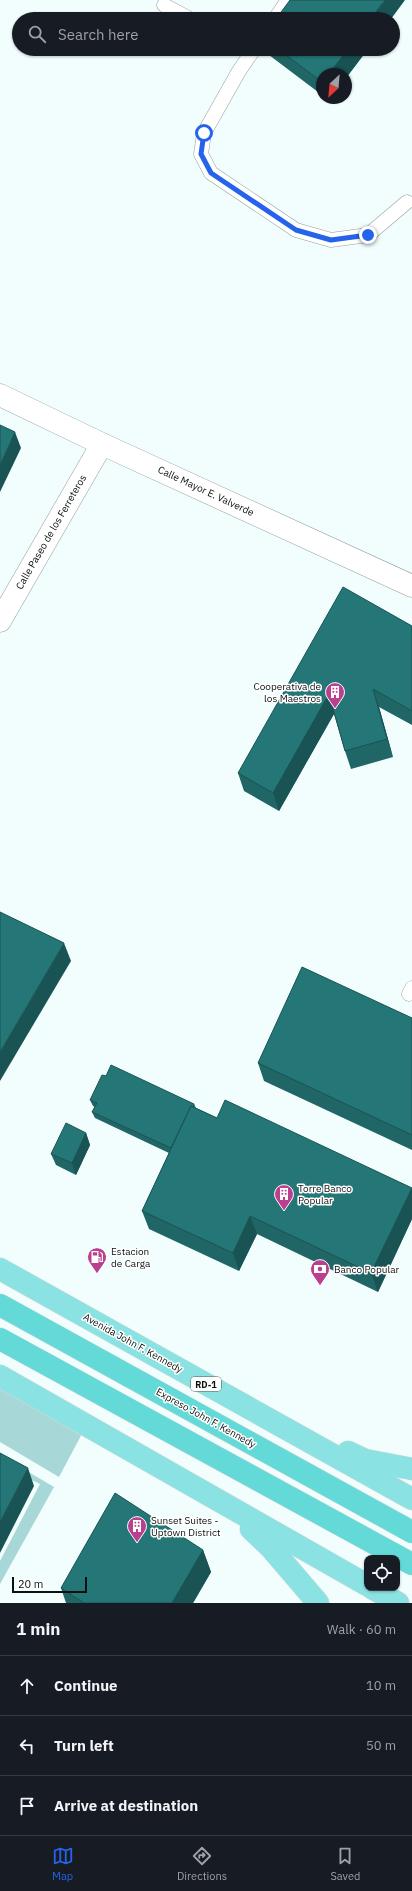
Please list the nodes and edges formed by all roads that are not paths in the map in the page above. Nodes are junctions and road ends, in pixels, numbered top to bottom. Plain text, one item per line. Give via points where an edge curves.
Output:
1 (288, 0) edge
2 (164, 4) dead end
3 (178, 12) edge
4 (280, 12) edge
5 (246, 56) edge
6 (407, 202) dead end
7 (0, 395) edge
8 (102, 444) junction
9 (412, 586) edge
10 (0, 621) edge
11 (0, 1268) edge
12 (0, 1304) edge
13 (0, 1339) edge
14 (0, 1376) edge
15 (266, 1418) junction
16 (412, 1469) edge
17 (412, 1499) edge
18 (220, 1501) junction
19 (412, 1532) edge
20 (412, 1564) edge
21 (364, 1583) edge
22 (377, 1591) edge
23 (318, 1603) edge
24 (398, 1603) edge

1 - 4 lane
2 - 3 lane
5 - 6 lane via 204,133 201,154 211,173 296,230 331,240 368,235
7 - 8 street, Calle Mayor E. Valverde
8 - 9 street, Calle Mayor E. Valverde
8 - 10 street, Calle Paseo de los Ferreteros
11 - 15 main road, Avenida John F. Kennedy / RD-1
12 - 19 highway, Expreso John F. Kennedy
13 - 20 highway
14 - 18 main road
15 - 16 main road via 365,1460
15 - 17 main road, Avenida John F. Kennedy / RD-1
18 - 21 main road
18 - 23 main road via 271,1548
22 - 24 main road

